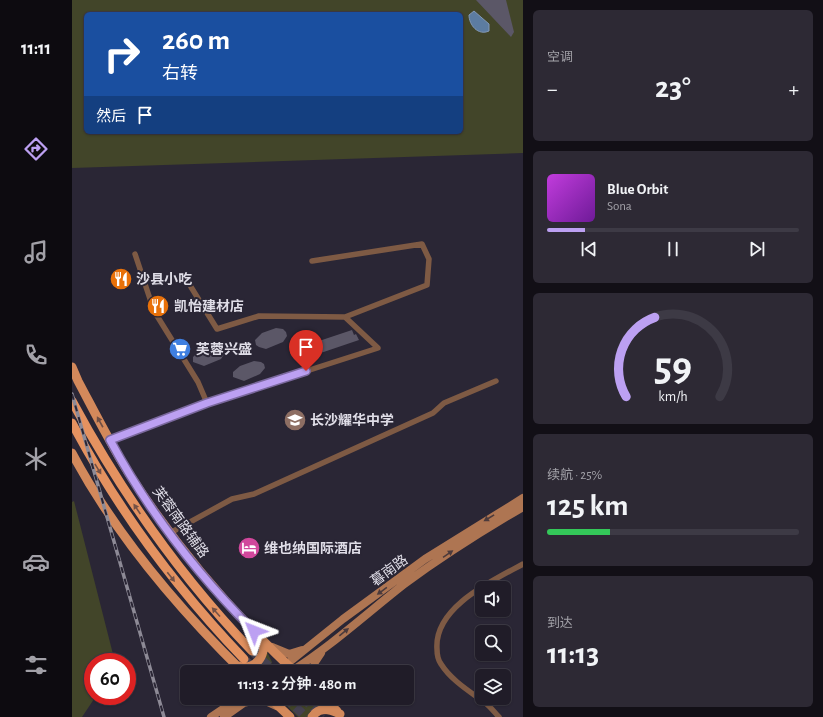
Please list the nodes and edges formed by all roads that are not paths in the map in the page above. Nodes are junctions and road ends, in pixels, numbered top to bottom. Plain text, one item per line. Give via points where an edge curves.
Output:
1 (135, 254) dead end
2 (312, 260) dead end
3 (191, 287) dead end
4 (344, 316) junction
5 (72, 367) edge
6 (496, 381) dead end
7 (72, 401) edge
8 (207, 403) junction
9 (72, 423) edge
10 (110, 440) junction
11 (72, 453) edge
12 (523, 498) edge
13 (523, 507) edge
14 (170, 533) junction
15 (523, 564) edge
16 (263, 641) junction
17 (316, 641) junction
18 (328, 644) junction
19 (252, 651) tunnel mouth
20 (244, 659) tunnel mouth
21 (235, 665) tunnel mouth
22 (252, 665) edge
23 (286, 665) edge
24 (295, 665) edge
25 (298, 665) edge
26 (316, 665) edge
27 (231, 705) edge
28 (235, 705) edge
29 (273, 705) edge
30 (277, 705) edge
31 (331, 705) edge
32 (288, 715) edge
33 (342, 715) edge
34 (211, 717) edge
35 (224, 717) edge
36 (312, 717) edge
37 (499, 717) edge

1 - 8 street via 154,311 198,382
2 - 4 street via 422,244 429,259 427,285
3 - 4 street via 217,329 259,316
4 - 8 street via 378,348
10 -> 5 main road, 芙蓉南路辅路
6 - 14 street via 444,403 433,413 254,494 232,499
19 -> 7 highway via 211,607 168,554 115,476
8 - 10 street
9 -> 20 highway via 122,507 163,567 195,607
10 - 14 main road, 芙蓉南路辅路 via 128,472
11 - 21 main road via 98,497 143,559 174,598
12 -> 17 main road, 暮南路 via 426,559
18 -> 13 main road, 暮南路 via 431,566
14 - 16 main road, 芙蓉南路辅路 via 208,582
15 - 37 street via 481,588 451,611 443,621 437,642 440,663
16 - 17 main road via 276,650 289,654
16 - 22 main road via 264,650 257,663
16 - 23 main road, 芙蓉南路辅路
17 - 24 main road, 暮南路
18 - 25 main road, 暮南路
18 - 26 main road
27 - 34 main road
28 - 35 main road
29 - 32 main road
30 - 32 main road
31 - 33 main road
33 - 36 main road via 325,709 316,712

